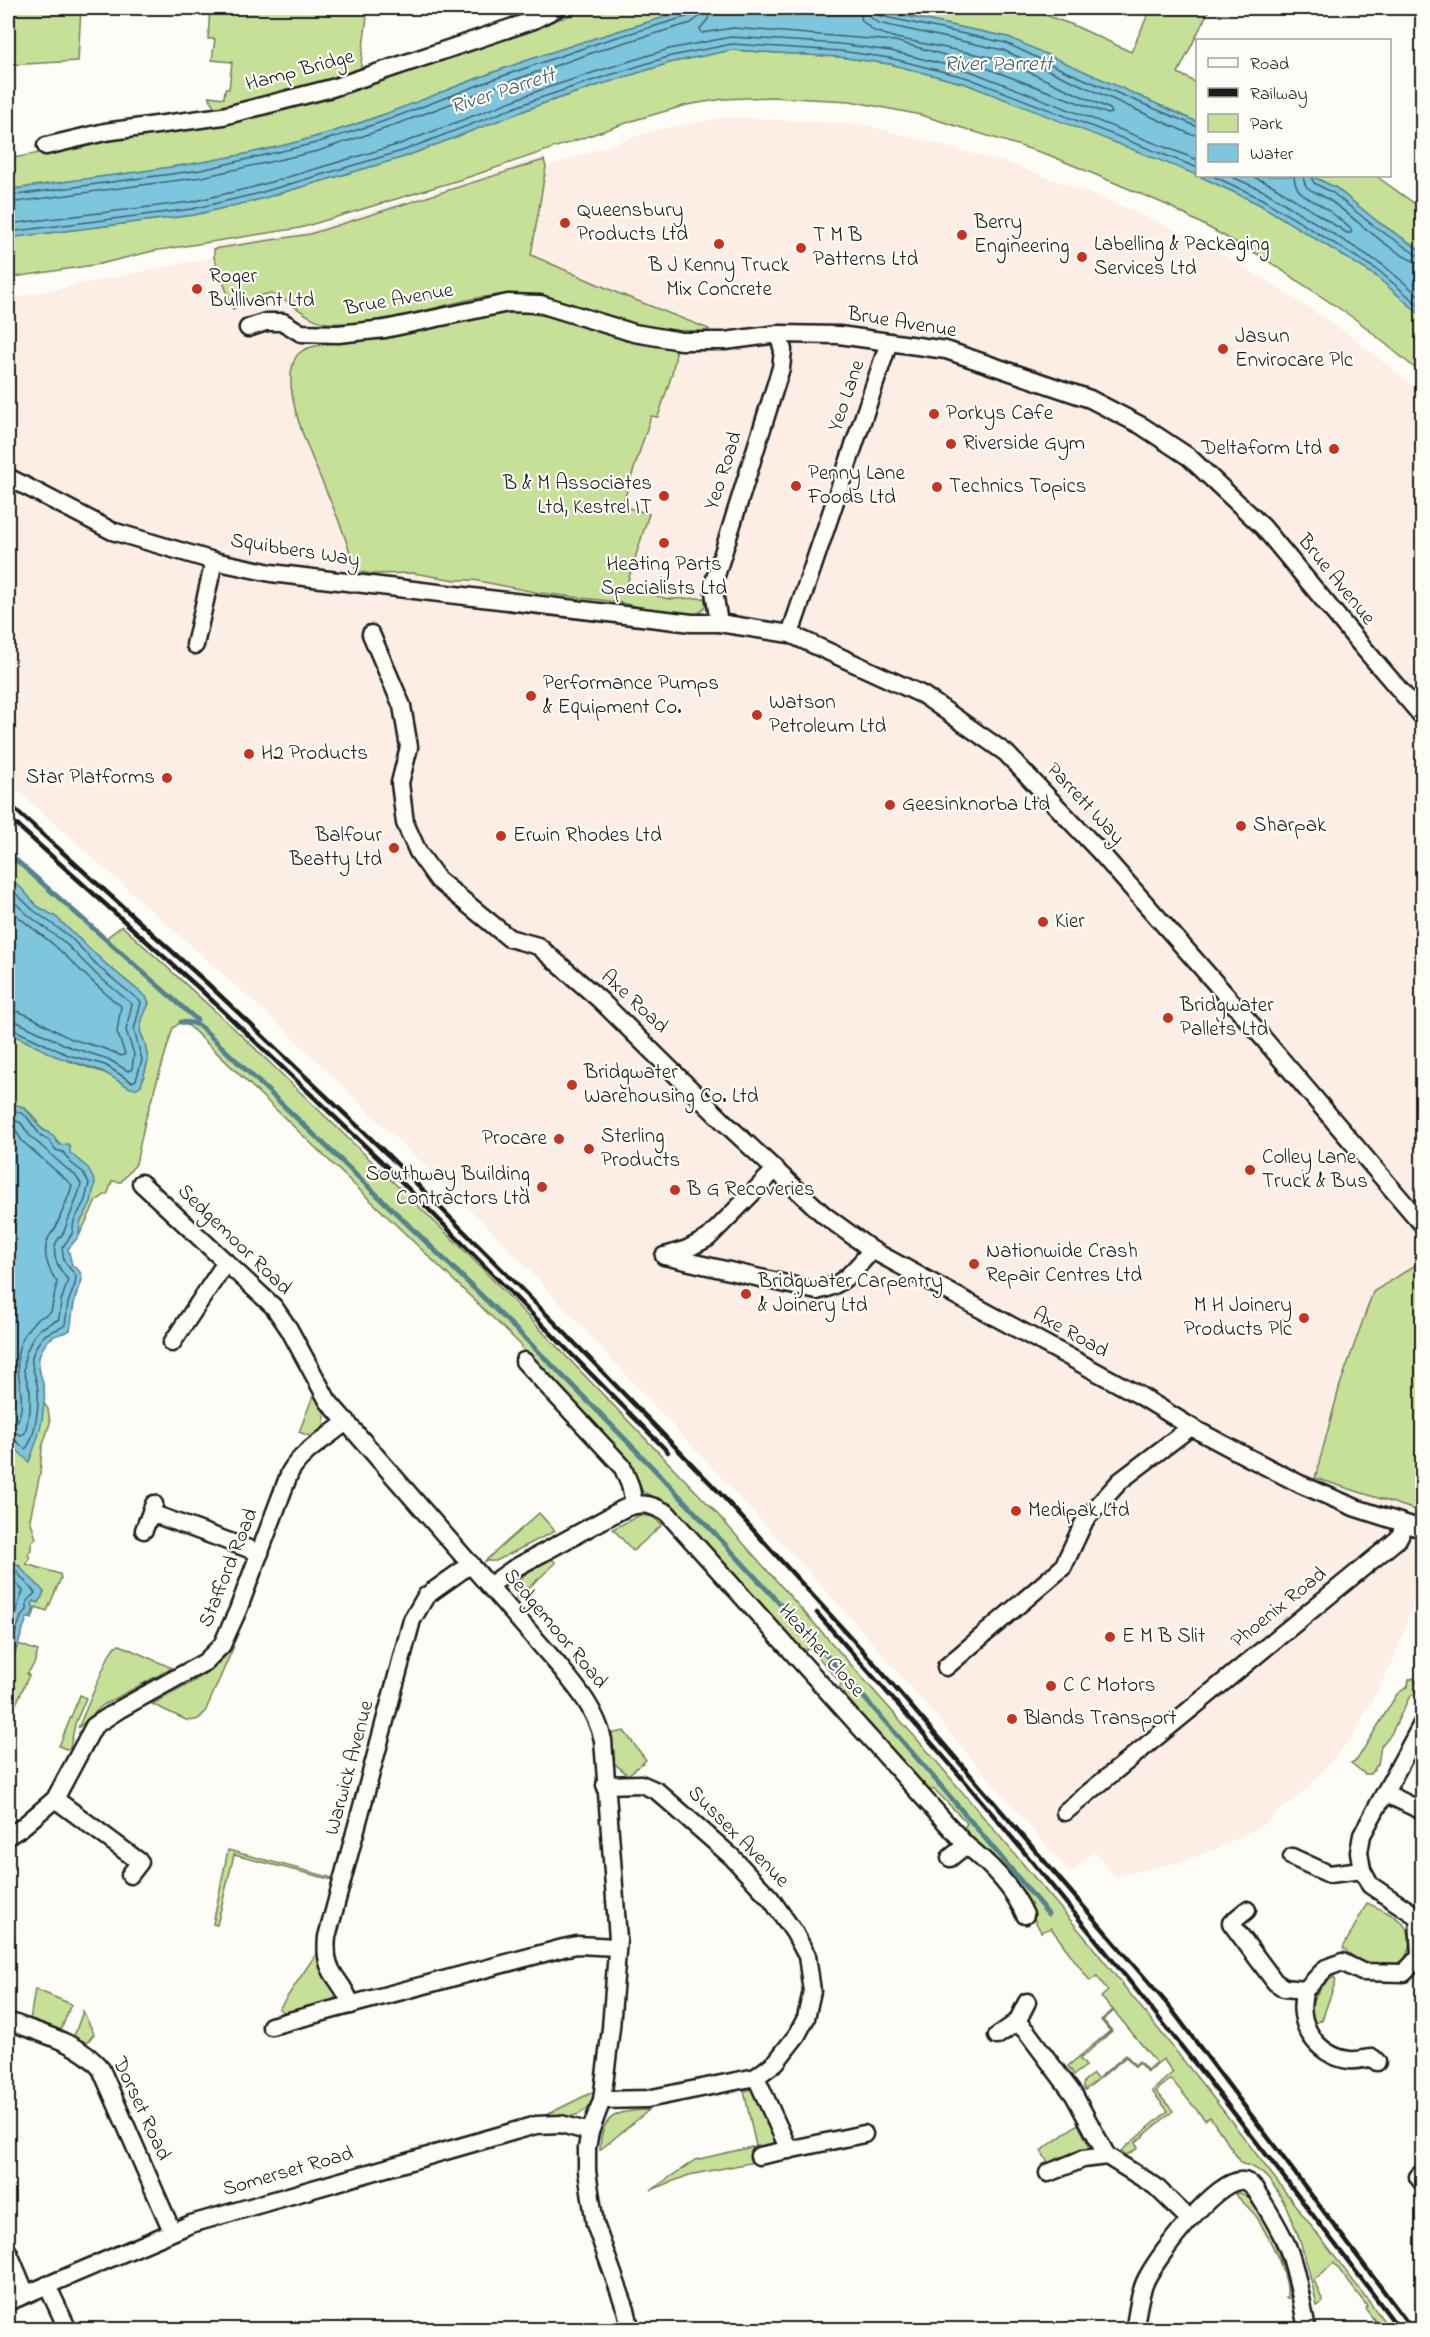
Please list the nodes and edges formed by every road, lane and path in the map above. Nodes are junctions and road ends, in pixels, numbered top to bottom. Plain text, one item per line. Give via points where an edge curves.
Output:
1 (557, 8) edge
2 (46, 146) dead end
3 (248, 328) dead end
4 (778, 334) junction
5 (889, 342) junction
6 (8, 477) edge
7 (214, 561) junction
8 (592, 610) joint
9 (718, 623) junction
10 (371, 634) dead end
11 (790, 634) junction
12 (195, 645) dead end
13 (1422, 716) edge
14 (776, 1169) junction
15 (141, 1183) dead end
16 (1422, 1224) edge
17 (873, 1250) junction
18 (226, 1262) junction
19 (172, 1343) dead end
20 (524, 1361) dead end
21 (347, 1421) junction
22 (1191, 1427) junction
23 (634, 1503) junction
24 (1405, 1525) junction
25 (1422, 1529) edge
26 (144, 1530) dead end
27 (260, 1553) junction
28 (471, 1564) junction
29 (489, 1586) junction
30 (946, 1667) dead end
31 (1422, 1724) edge
32 (605, 1785) junction
33 (1385, 1792) junction
34 (55, 1799) junction
35 (1422, 1811) edge
36 (1065, 1812) dead end
37 (8, 1836) edge
38 (966, 1845) junction
39 (1292, 1857) dead end
40 (950, 1858) dead end
41 (140, 1863) dead end
42 (1362, 1870) junction
43 (1247, 1910) dead end
44 (1025, 1915) dead end
45 (617, 1947) junction
46 (1421, 1956) edge
47 (1305, 1990) junction
48 (1027, 2002) dead end
49 (351, 2004) junction
50 (8, 2021) edge
51 (1017, 2022) junction
52 (271, 2026) dead end
53 (997, 2036) dead end
54 (1377, 2062) dead end
55 (756, 2077) junction
56 (602, 2100) junction
57 (590, 2132) junction
58 (864, 2134) dead end
59 (789, 2150) junction
60 (1107, 2156) junction
61 (759, 2157) dead end
62 (1048, 2173) dead end
63 (1422, 2173) edge
64 (1422, 2182) edge
65 (1190, 2220) junction
66 (172, 2231) junction
67 (8, 2251) edge
68 (47, 2284) junction
69 (26, 2294) junction
70 (8, 2302) edge
71 (68, 2330) edge
72 (631, 2330) edge
73 (1134, 2330) edge
74 (1307, 2330) edge

1 - 2 street, Hamp Bridge via 534,20 332,88 222,116 105,132
3 - 4 street, Brue Avenue via 283,322 301,333 338,334 508,303 540,304 634,333 681,341 725,341
4 - 5 street, Brue Avenue via 838,335
4 - 9 street, Yeo Road via 783,350 781,368 713,585
5 - 11 street, Yeo Lane
5 - 13 street, Brue Avenue via 946,350 1090,399 1189,457 1263,527
6 - 7 street, Squibbers Way via 112,531
7 - 8 street, Squibbers Way via 271,573
7 - 12 street
8 - 9 street, Parrett Way
9 - 11 street, Parrett Way
10 - 14 street, Axe Road via 402,706 409,747 400,783 405,823 418,852 438,880 509,938 538,946
11 - 16 street, Parrett Way via 922,694 1006,753 1100,852
14 - 17 street, Axe Road via 824,1215
14 - 17 street via 708,1238 664,1256 817,1291 845,1281
15 - 18 street, Sedgemoor Road
17 - 22 street, Axe Road
18 - 19 street
18 - 21 street, Sedgemoor Road via 278,1313 321,1391
20 - 23 street via 622,1466
21 - 27 street, Stafford Road via 296,1461
21 - 28 street, Sedgemoor Road
22 - 24 street, Axe Road via 1300,1484
22 - 30 street via 1120,1481 1085,1520 1063,1567
23 - 29 street
23 - 38 street, Heather Close via 655,1506 667,1513
24 - 25 street, Axe Road
24 - 36 street, Phoenix Road via 1398,1539
26 - 27 street via 152,1509
27 - 34 street, Stafford Road via 222,1645 205,1662 94,1726
28 - 29 street, Sedgemoor Road
28 - 49 street, Warwick Avenue via 426,1596 412,1620 327,1937 330,1970
29 - 32 street, Sedgemoor Road via 591,1707 603,1740
31 - 33 street
32 - 45 street, Sedgemoor Road
32 - 55 street, Sussex Avenue via 641,1784 665,1797 732,1857 771,1899 801,1944 807,1956 812,1991 806,2018 788,2049
33 - 35 street
33 - 42 street via 1362,1835
34 - 37 street, Stafford Road
34 - 41 street
38 - 40 street
38 - 44 street, Heather Close via 1010,1888
39 - 42 street via 1329,1874
42 - 46 street via 1370,1885 1418,1917
43 - 47 street via 1231,1923 1275,1982 1284,1988
45 - 49 street via 562,1948
45 - 56 street, Sedgemoor Road
46 - 47 street via 1404,1973 1362,1972 1342,1962 1326,1968
47 - 54 street via 1301,2011 1307,2028 1324,2051 1353,2061 1373,2058
48 - 51 street
49 - 52 street
50 - 66 street, Dorset Road via 92,2056 102,2069
51 - 53 street
51 - 60 street via 1074,2095
55 - 56 street, Sussex Avenue via 647,2099
55 - 59 street
56 - 57 street, Sedgemoor Road
57 - 66 street, Somerset Road via 561,2124 536,2125
57 - 72 street, Sedgemoor Road via 587,2171 592,2214
58 - 59 street
59 - 61 street
60 - 62 street via 1083,2159
60 - 65 street via 1155,2186
63 - 64 street via 1418,2177
65 - 73 street via 1147,2277
65 - 74 street via 1228,2185 1240,2181 1251,2184 1288,2249
66 - 68 street, Somerset Road
67 - 69 street
68 - 69 street, Somerset Road
68 - 71 street
69 - 70 street, Somerset Road

